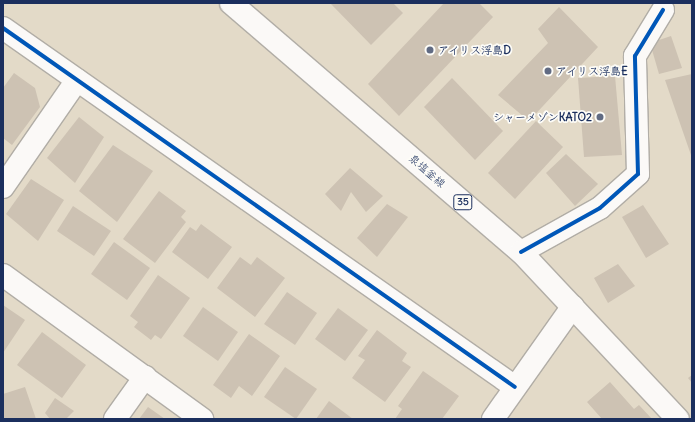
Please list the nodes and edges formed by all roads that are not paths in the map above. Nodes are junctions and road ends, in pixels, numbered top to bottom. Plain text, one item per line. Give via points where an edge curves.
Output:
1 (231, 3) edge
2 (663, 10) dead end
3 (3, 28) edge
4 (77, 80) junction
5 (3, 187) edge
6 (521, 252) junction
7 (3, 275) edge
8 (573, 306) junction
9 (145, 377) junction
10 (515, 387) junction
11 (115, 419) edge
12 (202, 419) edge
13 (493, 419) edge
14 (678, 419) edge

1 - 6 street, 泉塩釜線 / 35
2 - 6 street via 635,56 638,174 600,208
3 - 4 street
4 - 5 street
4 - 10 street
6 - 8 street, 泉塩釜線 / 35
7 - 9 street
8 - 10 street
8 - 14 street, 泉塩釜線 / 35
9 - 11 street
9 - 12 street
10 - 13 street

